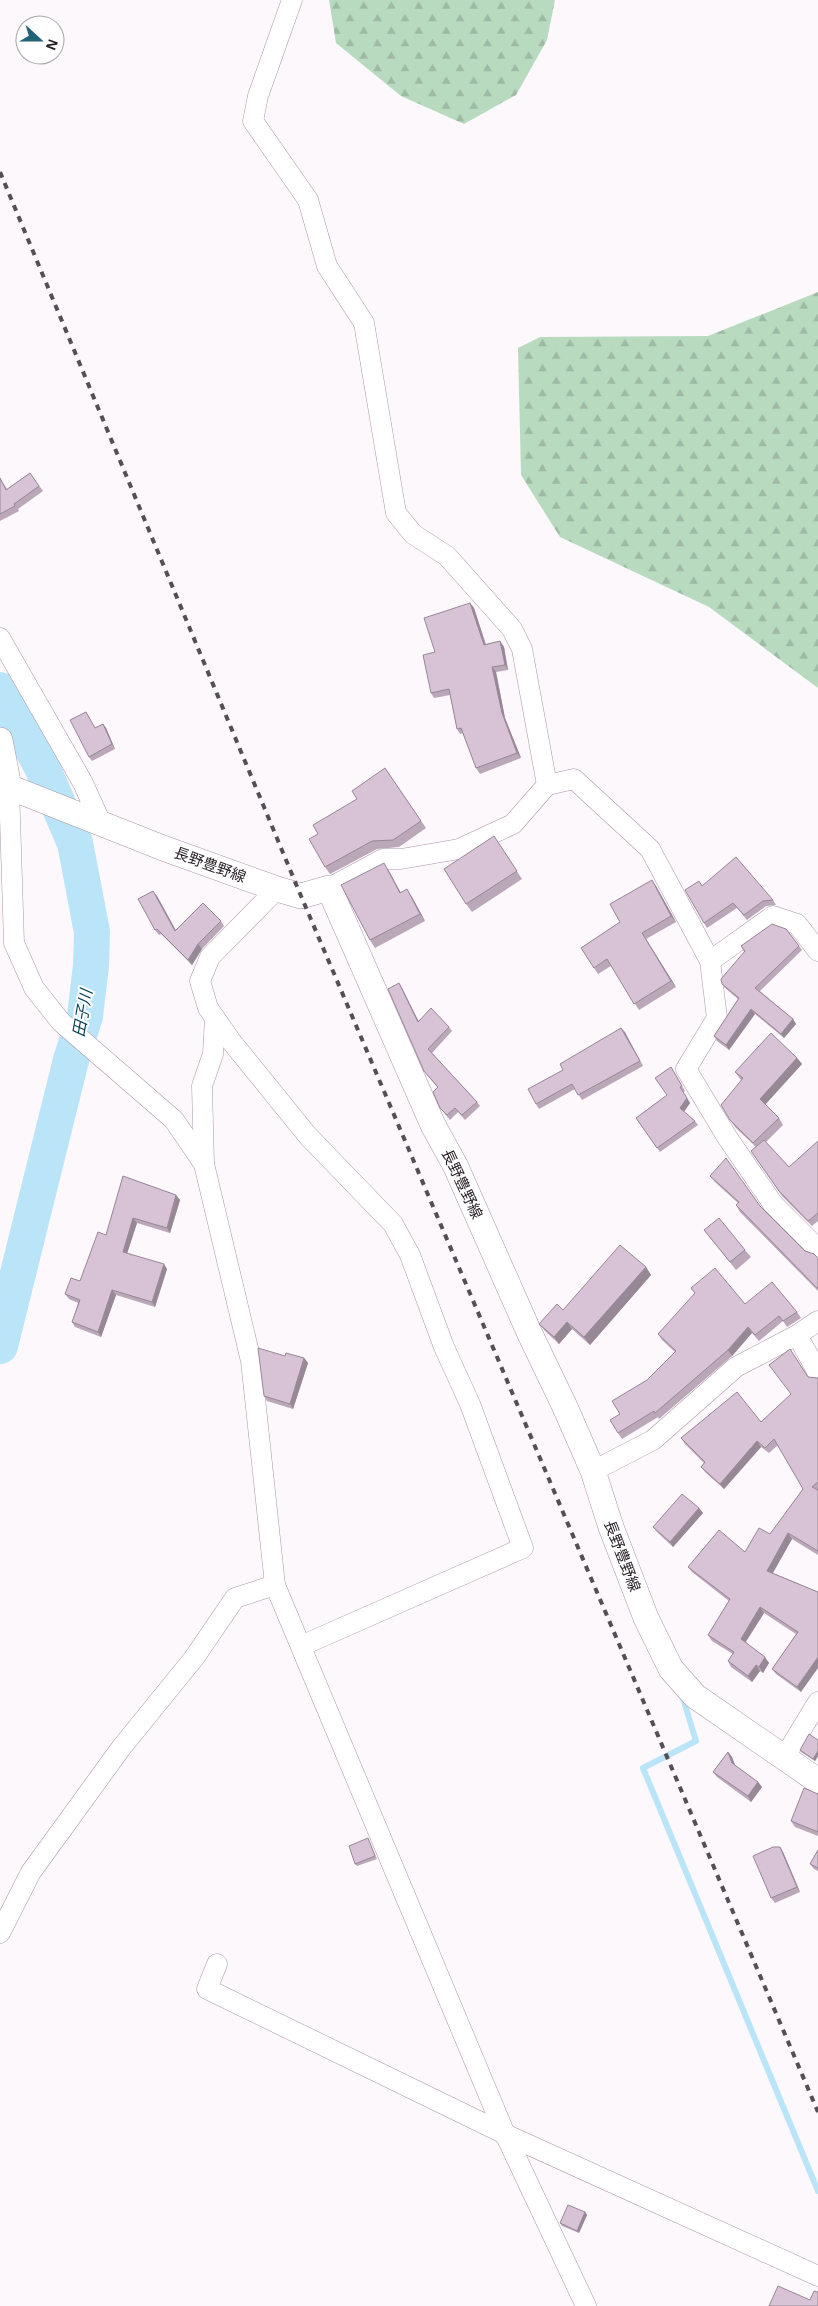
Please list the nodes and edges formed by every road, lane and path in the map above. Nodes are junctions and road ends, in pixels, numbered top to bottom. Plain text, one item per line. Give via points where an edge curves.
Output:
1 (292, 0) edge
2 (0, 638) edge
3 (0, 740) edge
4 (547, 785) junction
5 (9, 787) junction
6 (95, 820) junction
7 (329, 888) junction
8 (276, 889) junction
9 (818, 951) edge
10 (710, 961) junction
11 (215, 1018) junction
12 (204, 1164) junction
13 (818, 1249) edge
14 (818, 1321) edge
15 (797, 1335) junction
16 (818, 1373) edge
17 (592, 1471) junction
18 (275, 1585) junction
19 (301, 1646) junction
20 (818, 1702) edge
21 (784, 1758) junction
22 (818, 1781) edge
23 (0, 1933) edge
24 (217, 1964) dead end
25 (505, 2134) junction
26 (818, 2276) edge
27 (586, 2306) edge

1 - 4 street via 258,96 253,121 308,200 327,266 364,323 396,514 412,534 447,556 512,629 522,649
2 - 6 street via 83,783
3 - 5 main road
4 - 7 street via 513,824 459,849 383,859
4 - 10 street via 574,779 650,850
5 - 6 main road, 長野豊野線
5 - 12 street via 14,943 34,988 61,1022 174,1120
6 - 8 main road, 長野豊野線
7 - 8 main road, 長野豊野線 via 301,896
7 - 17 main road, 長野豊野線 via 433,1125 456,1167
8 - 11 street via 210,957 200,981 208,1008
9 - 10 street via 797,924 773,916
10 - 13 street via 717,1018 686,1069 773,1204
11 - 12 street via 213,1054 202,1086
11 - 19 street via 308,1136 393,1224 410,1254 523,1548
12 - 18 street via 251,1361
14 - 15 street
15 - 16 street
15 - 17 street via 736,1367 653,1440
17 - 21 main road, 長野豊野線 via 646,1618 671,1668 695,1696
18 - 19 street
18 - 23 street via 235,1598 194,1658 122,1748 32,1872
19 - 25 street
20 - 21 street
21 - 22 main road, 長野豊野線
24 - 25 street via 207,1989
25 - 26 street
25 - 27 street

